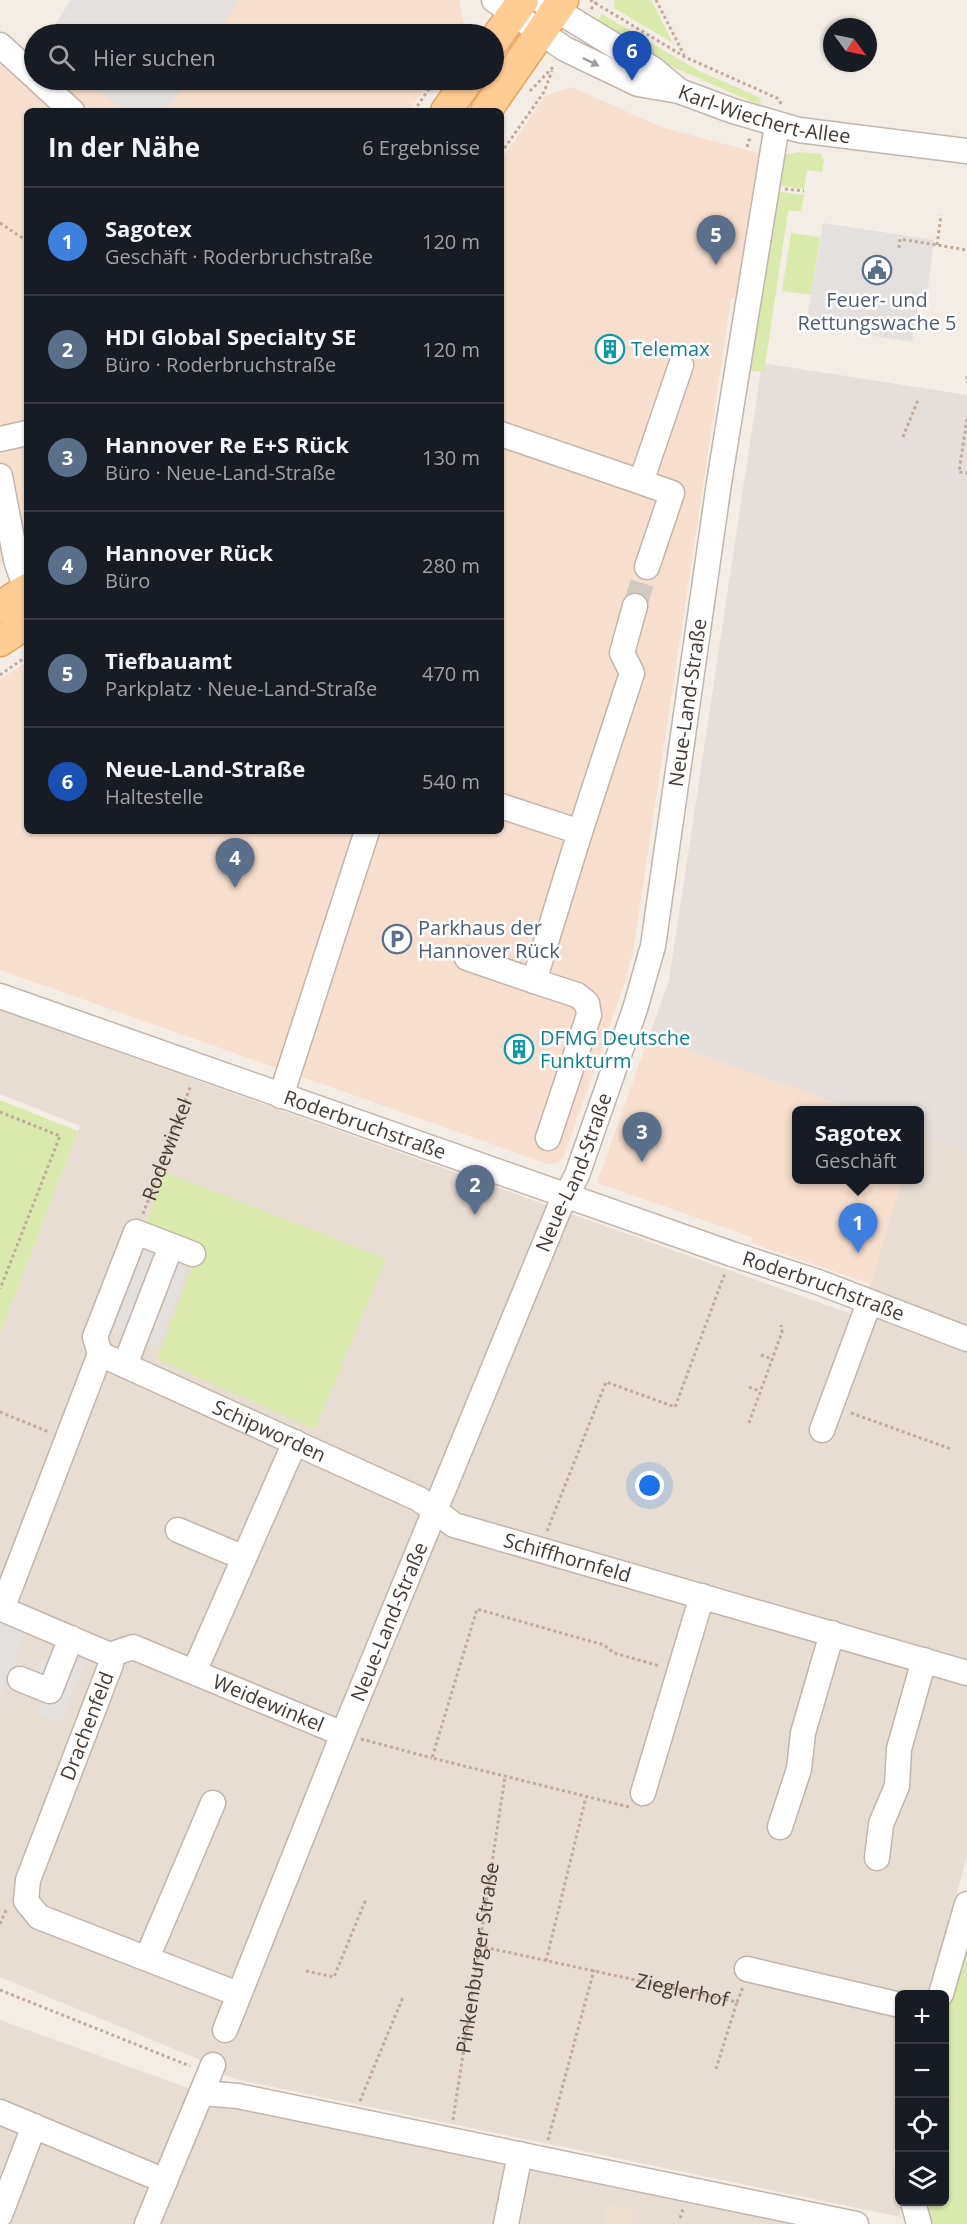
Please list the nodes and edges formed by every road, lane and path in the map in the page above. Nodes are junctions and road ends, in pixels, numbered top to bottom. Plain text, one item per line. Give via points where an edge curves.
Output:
1 (590, 0) edge
2 (656, 0) edge
3 (597, 2) edge
4 (510, 4) edge
5 (550, 11) edge
6 (494, 24) edge
7 (0, 45) edge
8 (685, 57) junction
9 (24, 67) edge
10 (552, 69) dead end
11 (504, 83) edge
12 (49, 90) edge
13 (428, 90) edge
14 (461, 90) edge
15 (499, 90) edge
16 (680, 91) junction
17 (69, 108) edge
18 (416, 108) edge
19 (448, 108) edge
20 (488, 108) edge
21 (777, 125) junction
22 (504, 149) edge
23 (967, 151) edge
24 (942, 215) dead end
25 (0, 223) edge
26 (24, 239) edge
27 (937, 245) junction
28 (898, 248) dead end
29 (967, 250) edge
30 (681, 365) dead end
31 (967, 376) edge
32 (967, 383) edge
33 (918, 400) dead end
34 (967, 419) edge
35 (24, 435) edge
36 (504, 435) edge
37 (903, 437) dead end
38 (0, 440) edge
39 (967, 473) edge
40 (0, 476) edge
41 (641, 482) junction
42 (647, 567) tunnel mouth
43 (24, 583) edge
44 (24, 590) edge
45 (635, 606) tunnel mouth
46 (0, 607) edge
47 (24, 625) edge
48 (0, 641) edge
49 (24, 658) edge
50 (0, 675) edge
51 (504, 807) edge
52 (580, 832) junction
53 (366, 834) edge
54 (467, 958) dead end
55 (534, 981) junction
56 (0, 996) edge
57 (197, 1066) junction
58 (281, 1096) junction
59 (0, 1112) edge
60 (548, 1138) dead end
61 (567, 1196) junction
62 (136, 1232) junction
63 (732, 1254) junction
64 (0, 1289) edge
65 (869, 1303) junction
66 (781, 1325) dead end
67 (967, 1339) edge
68 (100, 1354) junction
69 (761, 1355) dead end
70 (772, 1359) junction
71 (125, 1365) junction
72 (749, 1387) dead end
73 (760, 1391) junction
74 (0, 1412) edge
75 (850, 1412) dead end
76 (749, 1423) dead end
77 (822, 1430) dead end
78 (68, 1439) junction
79 (295, 1442) junction
80 (951, 1449) dead end
81 (435, 1511) junction
82 (178, 1530) dead end
83 (541, 1548) junction
84 (244, 1558) junction
85 (702, 1596) junction
86 (832, 1633) junction
87 (71, 1638) junction
88 (110, 1655) junction
89 (924, 1660) junction
90 (194, 1672) junction
91 (679, 1672) junction
92 (967, 1673) edge
93 (20, 1679) dead end
94 (343, 1734) junction
95 (432, 1758) junction
96 (505, 1777) junction
97 (643, 1793) joint
98 (586, 1796) junction
99 (213, 1803) dead end
100 (780, 1827) dead end
101 (877, 1858) dead end
102 (366, 1899) dead end
103 (967, 1904) edge
104 (479, 1946) junction
105 (147, 1959) junction
106 (546, 1961) junction
107 (747, 1969) joint
108 (594, 1970) junction
109 (306, 1971) dead end
110 (0, 1990) edge
111 (942, 1990) edge
112 (238, 1994) junction
113 (403, 1997) dead end
114 (736, 2002) junction
115 (895, 2004) edge
116 (225, 2030) dead end
117 (716, 2069) dead end
118 (208, 2077) junction
119 (0, 2112) edge
120 (352, 2120) junction
121 (34, 2126) junction
122 (450, 2140) junction
123 (520, 2154) junction
124 (543, 2159) junction
125 (165, 2181) junction
126 (914, 2206) edge
127 (0, 2214) edge
128 (147, 2224) edge
129 (506, 2224) edge
130 (856, 2224) edge
131 (919, 2224) edge

1 - 3 path
2 - 8 path
3 - 8 path
4 - 5 street
4 - 6 main road
5 - 11 main road
5 - 16 street via 653,69
5 -> 16 street, Karl-Wiechert-Allee via 566,49 638,84
7 - 9 street
8 - 21 path via 779,99 782,108
10 - 22 path via 544,92
12 - 17 street
13 - 18 path
14 - 19 main road
15 - 20 main road
16 - 21 street, Karl-Wiechert-Allee
21 - 23 street, Karl-Wiechert-Allee
21 - 61 street, Neue-Land-Straße via 719,483 653,946 635,1009
24 - 27 path
25 - 26 path
27 - 28 path via 900,240
27 - 29 path
30 - 41 street
31 - 32 path
33 - 37 path
34 - 39 path via 959,472
35 - 38 street
36 - 41 street
40 - 43 street
41 - 42 street via 672,493
44 - 46 main road
45 - 52 street via 622,653 632,673
47 - 48 main road
49 - 50 path
51 - 52 street
52 - 55 street
53 - 58 street
54 - 55 street
55 - 60 street via 578,995 587,1003 589,1015
56 - 57 street, Roderbruchstraße
57 - 58 street, Roderbruchstraße
57 - 62 path, Rodewinkel
58 - 61 street, Roderbruchstraße
59 - 64 path via 60,1136
61 - 63 street, Roderbruchstraße
61 - 81 street, Neue-Land-Straße
62 - 68 street via 95,1337
62 - 71 street via 182,1250
63 - 65 street, Roderbruchstraße
63 - 83 path via 675,1407 606,1382
65 - 67 street, Roderbruchstraße
65 - 77 street
66 - 70 path
68 - 71 street, Schipworden
68 - 78 street, Drachenfeld
69 - 70 path
70 - 73 path
71 - 79 street, Schipworden
72 - 73 path
73 - 76 path
74 - 78 path
75 - 80 path
78 - 87 street, Drachenfeld via 2,1609
79 - 81 street, Schipworden via 419,1498
79 - 84 street, Weidewinkel
81 - 83 street, Schiffhornfeld via 454,1525
81 - 94 street, Neue-Land-Straße
82 - 84 street
83 - 85 street, Schiffhornfeld
84 - 90 street, Weidewinkel
85 - 86 street, Schiffhornfeld
85 - 91 street
86 - 89 street, Schiffhornfeld
86 - 100 street via 802,1732 799,1768
87 - 88 street, Drachenfeld
87 - 93 street via 50,1691
88 - 90 street, Weidewinkel via 133,1647
88 - 105 street, Drachenfeld via 111,1664 28,1880 26,1901 39,1917
89 - 92 street, Schiffhornfeld
89 - 101 street via 899,1749 897,1786 881,1824
90 - 94 street, Weidewinkel
91 - 95 path via 614,1653 603,1645 477,1609
91 - 97 street
94 - 95 path
94 - 112 street, Neue-Land-Straße
95 - 96 path
96 - 98 path
96 - 104 path, Pinkenburger Straße
97 - 98 path via 637,1810
98 - 106 path
99 - 105 street
102 - 109 path via 334,1977
103 - 111 street
104 - 106 path, Zieglerhof
104 - 122 path, Pinkenburger Straße
105 - 112 street, Drachenfeld
106 - 108 path, Zieglerhof
107 - 114 path, Zieglerhof
107 - 115 street, Zieglerhof
108 - 114 path, Zieglerhof
108 - 124 path
110 - 118 path
112 - 116 street, Neue-Land-Straße
113 - 120 path
114 - 117 path
118 - 120 street via 238,2096
118 - 125 street
119 - 121 street
120 - 122 street
121 - 125 street
121 - 127 street
122 - 123 street
123 - 124 street
123 - 129 street
124 - 130 street
125 - 128 street
126 - 131 street

